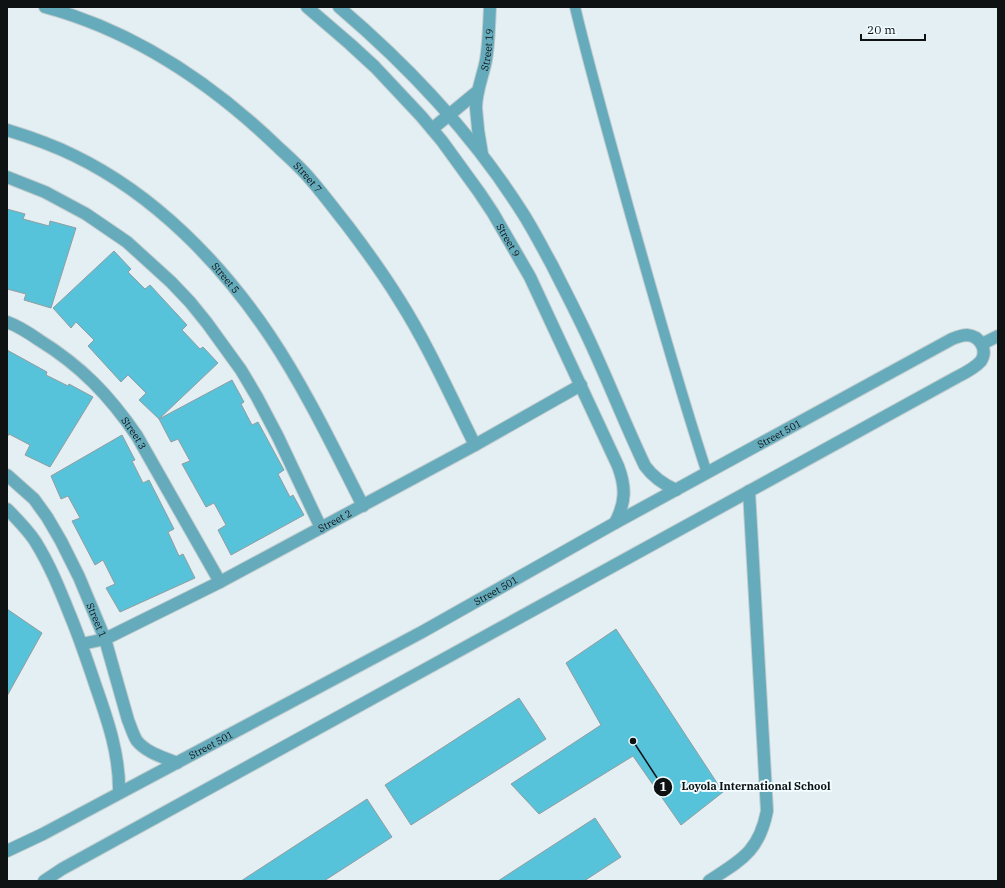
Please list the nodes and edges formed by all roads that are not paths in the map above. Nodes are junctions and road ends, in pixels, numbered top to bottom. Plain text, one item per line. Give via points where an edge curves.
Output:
1 (45, 7) edge
2 (307, 7) edge
3 (339, 7) edge
4 (490, 7) edge
5 (575, 7) edge
6 (478, 91) junction
7 (448, 115) junction
8 (432, 129) junction
9 (7, 130) edge
10 (483, 156) junction
11 (7, 177) edge
12 (7, 322) edge
13 (998, 336) edge
14 (982, 344) junction
15 (581, 384) junction
16 (475, 445) junction
17 (707, 473) junction
18 (7, 475) edge
19 (676, 490) junction
20 (749, 491) junction
21 (363, 506) junction
22 (7, 509) edge
23 (616, 523) junction
24 (321, 528) junction
25 (220, 582) junction
26 (105, 639) junction
27 (82, 644) junction
28 (177, 763) junction
29 (119, 793) junction
30 (7, 851) edge
31 (44, 881) edge
32 (708, 881) edge

1 - 16 street, Street 7 via 95,24 159,55 236,109 296,164 331,205 401,302 434,361
2 - 8 street, Street 9 via 375,67
3 - 7 street via 395,58
4 - 6 street, Street 19 via 486,60
5 - 17 lane via 653,294
6 - 7 street
6 - 10 street, Street 19 via 477,123
7 - 8 street
7 - 10 street
8 - 15 street, Street 9 via 480,192 512,246 530,277
9 - 21 street, Street 5 via 98,168 148,202 208,257 228,279 271,337
10 - 19 street via 523,213 549,260 584,328 645,466 658,481
11 - 24 street via 45,192 92,218 127,242 190,302 241,370 257,397
12 - 25 street, Street 3 via 56,350 82,371 124,417
13 - 14 street
14 - 17 street, Street 501 via 975,337 968,335 952,339
14 - 20 street via 982,359 970,370
15 - 16 street, Street 2
15 - 23 street, Street 9 via 622,475 624,495
16 - 21 street, Street 2
17 - 19 street, Street 501
18 - 26 street, Street 1 via 34,499 61,541
19 - 23 street, Street 501
20 - 31 street
20 - 32 street via 767,811 765,824 753,848
21 - 24 street, Street 2
22 - 27 street via 24,526 44,556
23 - 28 street, Street 501 via 422,632
24 - 25 street, Street 2
25 - 26 street, Street 2
26 - 27 street, Street 2
26 - 28 street, Street 1 via 136,740 150,751
27 - 29 street via 106,714 119,777
28 - 29 street, Street 501
29 - 30 street, Street 501

